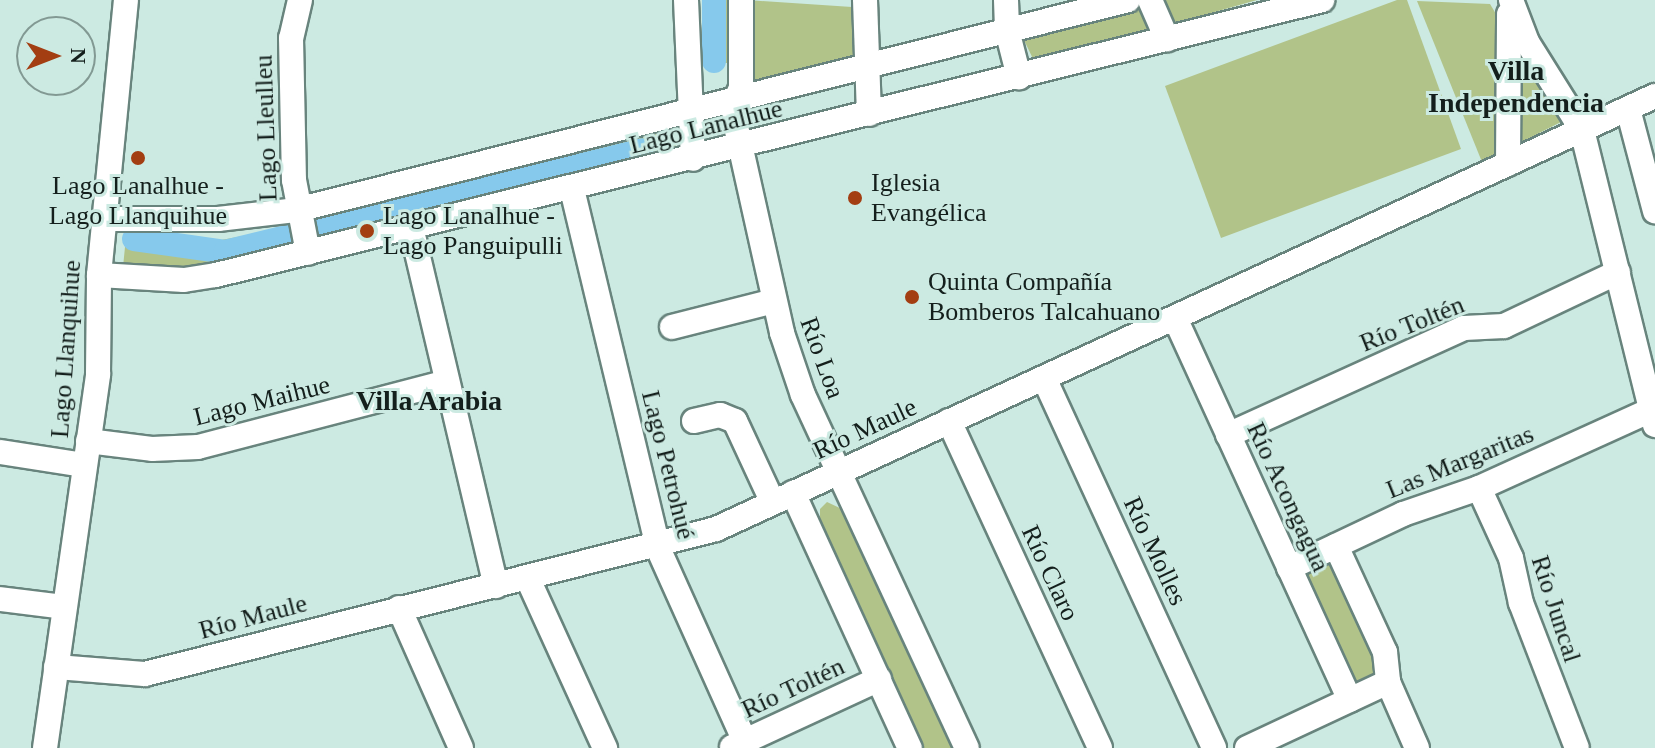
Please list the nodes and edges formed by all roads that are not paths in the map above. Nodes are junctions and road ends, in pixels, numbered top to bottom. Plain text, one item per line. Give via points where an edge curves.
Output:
1 (126, 0) edge
2 (300, 0) edge
3 (686, 0) edge
4 (741, 0) edge
5 (865, 0) edge
6 (1006, 0) edge
7 (1128, 0) edge
8 (1150, 0) edge
9 (1322, 0) edge
10 (1510, 0) edge
11 (1007, 30) junction
12 (1167, 39) junction
13 (866, 68) junction
14 (1019, 77) junction
15 (1655, 96) edge
16 (734, 103) junction
17 (1628, 109) junction
18 (689, 114) junction
19 (869, 114) junction
20 (1582, 130) junction
21 (739, 148) junction
22 (693, 159) junction
23 (1508, 164) junction
24 (572, 189) junction
25 (297, 210) junction
26 (1655, 211) edge
27 (104, 219) junction
28 (411, 227) junction
29 (308, 253) junction
30 (1618, 272) junction
31 (99, 275) junction
32 (774, 301) junction
33 (1175, 318) junction
34 (672, 327) dead end
35 (1044, 378) junction
36 (447, 382) junction
37 (1653, 418) edge
38 (694, 421) dead end
39 (949, 421) junction
40 (1228, 435) junction
41 (0, 452) edge
42 (86, 453) junction
43 (838, 472) junction
44 (1479, 488) junction
45 (783, 498) junction
46 (1336, 546) junction
47 (658, 548) junction
48 (1289, 568) junction
49 (528, 579) junction
50 (496, 586) junction
51 (0, 599) edge
52 (64, 607) junction
53 (399, 608) junction
54 (56, 667) junction
55 (879, 679) junction
56 (1388, 682) junction
57 (1350, 700) junction
58 (738, 745) edge
59 (45, 748) edge
60 (461, 748) edge
61 (605, 748) edge
62 (910, 748) edge
63 (967, 748) edge
64 (1100, 748) edge
65 (1214, 748) edge
66 (1247, 748) edge
67 (1417, 748) edge
68 (1577, 748) edge

1 - 27 street, Lago Llanquihue
2 - 25 street, Lago Lleulleu via 291,38
3 - 18 street
4 - 16 street, Río Loa via 741,88
5 - 13 street
6 - 11 street
7 - 11 street, Lago Lanalhue
8 - 12 street
9 - 12 street, Lago Lanalhue
10 - 20 street via 1527,42
10 - 23 street
11 - 13 street, Lago Lanalhue
11 - 14 street
12 - 14 street, Lago Lanalhue
13 - 16 street, Lago Lanalhue
13 - 19 street
14 - 19 street, Lago Lanalhue
15 - 17 street, Río Maule
16 - 18 street, Lago Lanalhue
16 - 21 street, Río Loa
17 - 20 street, Río Maule
17 - 26 street
18 - 22 street
18 - 25 street, Lago Lanalhue
19 - 21 street, Lago Lanalhue
20 - 23 street, Río Maule
20 - 30 street
21 - 22 street, Lago Lanalhue
21 - 32 street, Río Loa
22 - 24 street, Lago Lanalhue
23 - 33 street, Río Maule
24 - 28 street, Lago Lanalhue
24 - 47 street, Lago Petrohué
25 - 27 street, Lago Lanalhue via 218,219
25 - 29 street, Lago Lleulleu
27 - 31 street, Lago Llanquihue
28 - 29 street, Lago Lanalhue
28 - 36 street
29 - 31 street, Lago Lanalhue via 197,279
30 - 37 street
30 - 40 street, Río Toltén via 1504,326 1464,328
31 - 42 street, Lago Llanquihue via 99,361
32 - 34 street
32 - 43 street, Río Loa via 803,395
33 - 35 street, Río Maule
33 - 40 street, Río Acongagua
35 - 39 street, Río Maule
35 - 65 street, Río Molles
36 - 42 street, Lago Maihue via 198,447
36 - 50 street
37 - 44 street, Las Margaritas
38 - 45 street via 720,415 735,421
39 - 43 street, Río Maule
39 - 64 street, Río Claro
40 - 48 street, Río Acongagua
41 - 42 street, Lago Maihue
42 - 52 street, Lago Llanquihue
43 - 45 street, Río Maule
43 - 63 street, Río Loa
44 - 46 street, Las Margaritas via 1403,514
44 - 68 street, Río Juncal via 1511,558 1521,603
45 - 47 street, Río Maule
45 - 55 street
46 - 48 street, Las Margaritas
46 - 56 street, Río Acongagua via 1385,652
47 - 49 street, Río Maule
47 - 58 street, Lago Petrohué
48 - 57 street, Río Acongagua
49 - 50 street, Río Maule
49 - 61 street
50 - 53 street, Río Maule
51 - 52 street
52 - 54 street, Lago Llanquihue
53 - 54 street, Río Maule via 145,674
53 - 60 street
54 - 59 street, Lago Llanquihue
55 - 58 street, Río Toltén
55 - 62 street
56 - 57 street
56 - 67 street, Río Acongagua
57 - 66 street

